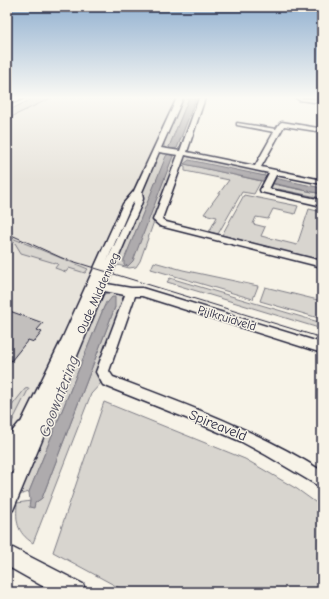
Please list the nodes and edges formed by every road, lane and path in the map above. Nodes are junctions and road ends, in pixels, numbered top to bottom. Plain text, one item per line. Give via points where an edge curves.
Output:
1 (167, 126) edge
2 (192, 126) edge
3 (259, 126) edge
4 (280, 128) junction
5 (316, 130) dead end
6 (156, 150) junction
7 (183, 153) junction
8 (257, 168) junction
9 (272, 174) junction
10 (322, 182) edge
11 (322, 203) edge
12 (322, 264) edge
13 (97, 286) junction
14 (131, 292) junction
15 (322, 348) edge
16 (25, 429) junction
17 (7, 452) edge
18 (7, 467) edge
19 (322, 480) edge
20 (7, 504) edge
21 (7, 555) edge
22 (75, 592) edge

1 - 6 street, Oude Middenweg
2 - 7 street
3 - 4 street
4 - 5 street
4 - 8 street
6 - 7 street
6 - 13 street, Oude Middenweg via 138,192 139,200 136,207
7 - 8 street
7 - 12 street via 157,220 163,224
8 - 9 street
9 - 10 street
9 - 11 street via 264,190
13 - 14 street, Pijlkruidveld
13 - 16 street, Oude Middenweg
13 - 20 street, Oude Middenweg
14 - 15 street, Pijlkruidveld via 142,292
14 - 19 street, Spireaveld via 102,372 108,381 257,441 297,462
16 - 17 main road
16 - 18 street, Oude Middenweg
21 - 22 main road

